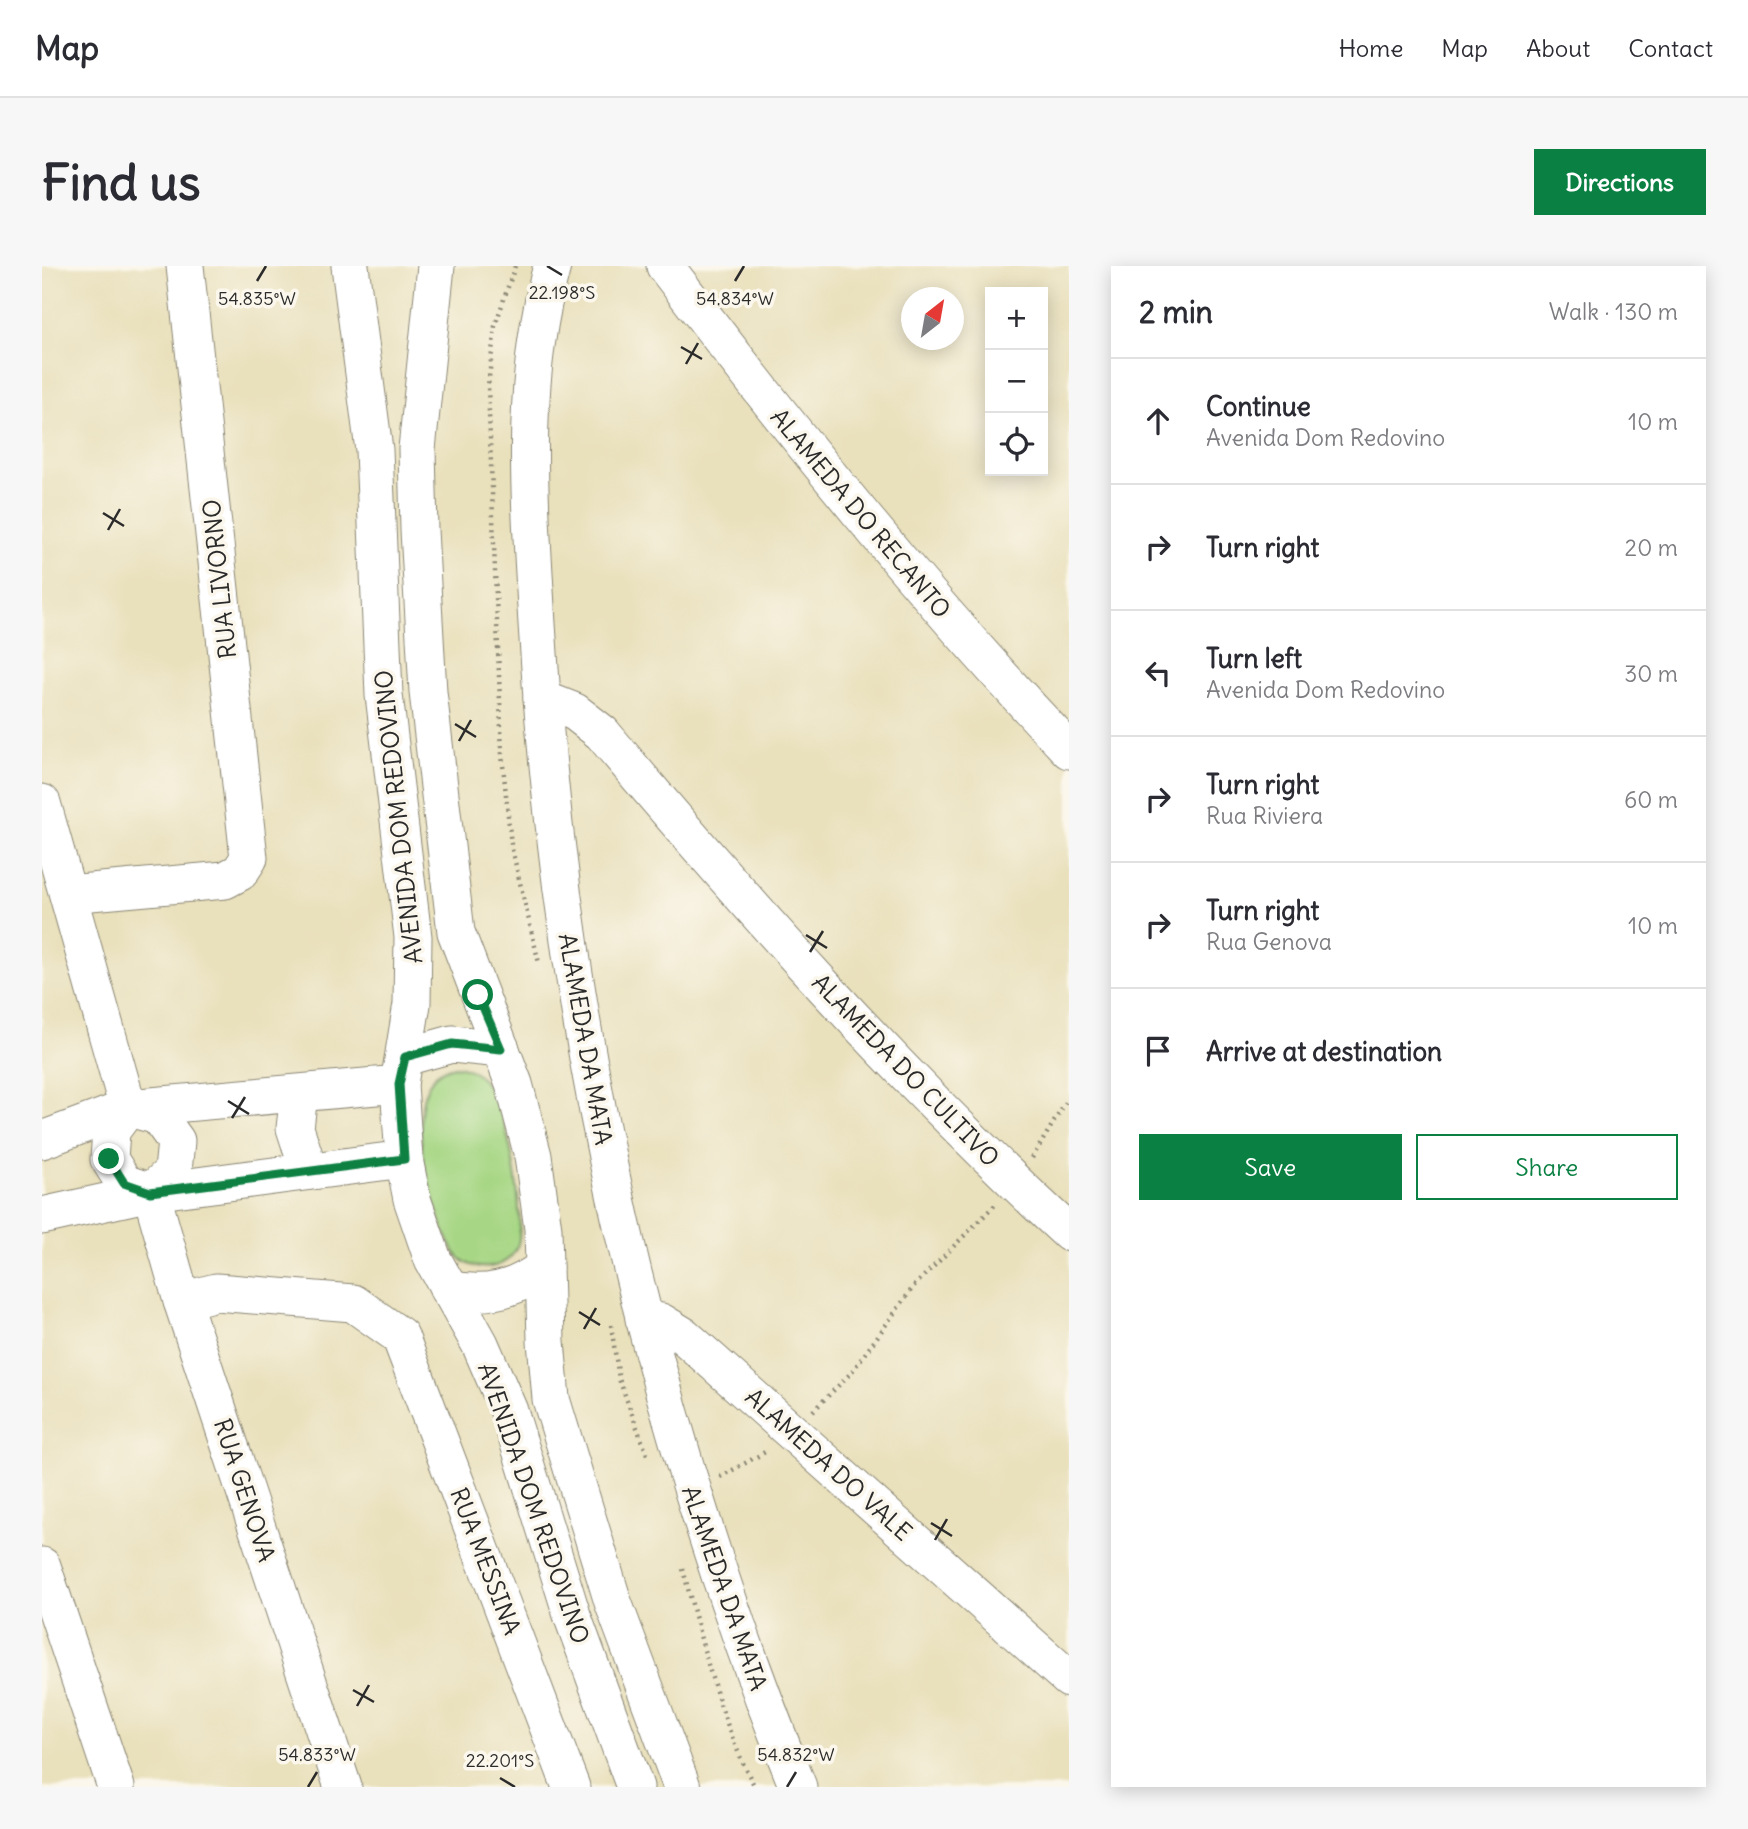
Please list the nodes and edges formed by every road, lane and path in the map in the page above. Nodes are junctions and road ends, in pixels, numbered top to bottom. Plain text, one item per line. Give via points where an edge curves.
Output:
1 (185, 266) edge
2 (350, 266) edge
3 (436, 266) edge
4 (552, 266) edge
5 (666, 266) edge
6 (542, 699) junction
7 (1069, 750) edge
8 (42, 803) edge
9 (68, 894) junction
10 (501, 1049) junction
11 (402, 1070) junction
12 (299, 1094) junction
13 (1069, 1097) edge
14 (128, 1108) junction
15 (42, 1140) edge
16 (404, 1159) junction
17 (309, 1171) junction
18 (1016, 1184) junction
19 (150, 1192) junction
20 (42, 1216) edge
21 (1069, 1233) edge
22 (544, 1267) junction
23 (448, 1289) junction
24 (182, 1301) junction
25 (644, 1319) junction
26 (793, 1432) junction
27 (691, 1493) junction
28 (42, 1566) edge
29 (1069, 1679) edge
30 (116, 1787) edge
31 (343, 1787) edge
32 (571, 1787) edge
33 (635, 1787) edge
34 (682, 1787) edge
35 (798, 1787) edge

1 - 9 street, RUA LIVORNO via 249,858 240,872 225,880
2 - 11 street, AVENIDA DOM REDOVINO via 374,450 384,695 413,937 412,1004
3 - 10 street, AVENIDA DOM REDOVINO via 417,449 428,692 456,932
4 - 6 street, ALAMEDA DA MATA via 533,364 527,449
5 - 7 street, ALAMEDA DO RECANTO via 845,497
6 - 18 street, ALAMEDA DO CULTIVO via 575,712 602,733 768,926
6 - 25 street, ALAMEDA DA MATA via 581,1023
8 - 9 street
9 - 14 street
10 - 11 street via 452,1044
10 - 22 street, AVENIDA DOM REDOVINO via 533,1156
11 - 12 street
11 - 16 street, AVENIDA DOM REDOVINO
12 - 14 street
12 - 17 street via 295,1128
13 - 18 path
14 - 15 street
14 - 19 street via 111,1131 109,1159 124,1183
14 - 19 street via 158,1116 176,1141 173,1171
16 - 17 street
16 - 23 street, AVENIDA DOM REDOVINO via 421,1230
17 - 19 street
18 - 21 street, ALAMEDA DO CULTIVO
18 - 26 path via 914,1286 850,1373
19 - 20 street
19 - 24 street, RUA GENOVA
22 - 23 street via 505,1289 476,1293
22 - 34 street, AVENIDA DOM REDOVINO via 551,1399 613,1602
23 - 33 street, AVENIDA DOM REDOVINO via 480,1344 509,1411 572,1615
24 - 31 street, RUA GENOVA
24 - 32 street, RUA MESSINA via 216,1293 354,1303 400,1336
25 - 26 street, ALAMEDA DO VALE via 661,1322 684,1336
25 - 27 street, ALAMEDA DA MATA
26 - 27 path
26 - 29 street, ALAMEDA DO VALE
27 - 35 street, ALAMEDA DA MATA via 753,1675
28 - 30 street

